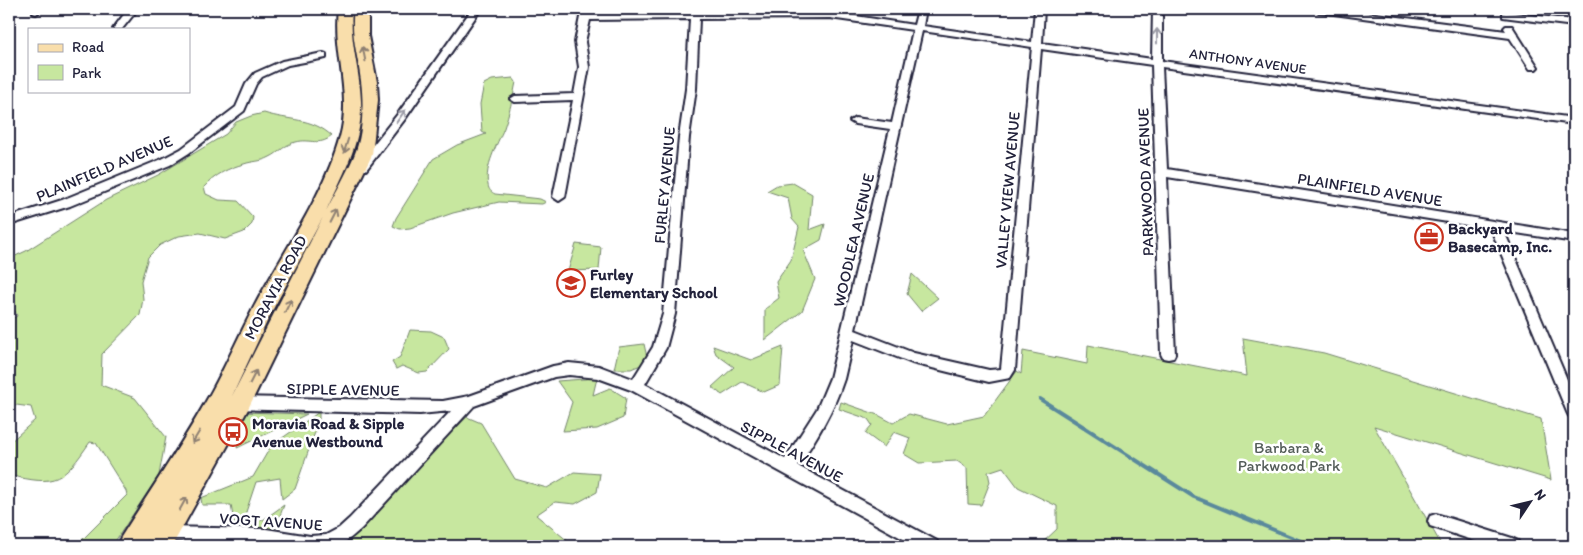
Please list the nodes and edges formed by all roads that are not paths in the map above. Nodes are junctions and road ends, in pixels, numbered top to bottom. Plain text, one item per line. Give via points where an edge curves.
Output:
1 (133, 9) edge
2 (345, 9) edge
3 (361, 9) edge
4 (476, 9) edge
5 (922, 9) edge
6 (1040, 9) edge
7 (1158, 9) edge
8 (1318, 9) edge
9 (1405, 9) edge
10 (695, 12) edge
11 (1506, 12) edge
12 (587, 13) edge
13 (1410, 21) junction
14 (1574, 23) edge
15 (918, 26) junction
16 (118, 28) edge
17 (1512, 35) junction
18 (1036, 46) junction
19 (323, 56) dead end
20 (1157, 63) junction
21 (1533, 67) dead end
22 (578, 97) junction
23 (515, 99) dead end
24 (854, 121) dead end
25 (1574, 121) edge
26 (896, 127) junction
27 (1161, 172) junction
28 (350, 182) junction
29 (559, 198) dead end
30 (9, 221) edge
31 (1496, 226) junction
32 (1574, 238) edge
33 (848, 332) junction
34 (1168, 354) dead end
35 (636, 386) junction
36 (469, 402) junction
37 (228, 403) junction
38 (1574, 412) edge
39 (788, 468) junction
40 (1436, 521) dead end
41 (162, 540) edge
42 (130, 546) edge
43 (931, 546) edge
44 (1512, 546) edge

1 - 16 street
2 -> 37 main road, MORAVIA ROAD via 343,29 353,102 346,147 324,197 262,311
28 -> 3 main road, MORAVIA ROAD via 363,155 370,123 371,99 360,36
28 -> 4 street via 401,117
5 - 15 street, WOODLEA AVENUE
6 - 18 street, VALLEY VIEW AVENUE
20 -> 7 street, PARKWOOD AVENUE
8 - 13 street
9 - 13 street
10 - 12 street, ANTHONY AVENUE
10 - 15 street, ANTHONY AVENUE via 830,15
10 - 35 street, FURLEY AVENUE via 691,89 669,314 660,348
11 - 14 street
11 - 17 street via 1504,18
12 - 22 street via 580,51 584,67
13 - 17 street
15 - 18 street, ANTHONY AVENUE
15 - 26 street, WOODLEA AVENUE
17 - 21 street
18 - 20 street, ANTHONY AVENUE
18 - 33 street, VALLEY VIEW AVENUE via 1008,370 1005,374 989,376 912,358
19 - 30 street, PLAINFIELD AVENUE via 289,62 260,74 251,82 240,109 177,156 74,200
20 - 25 street, ANTHONY AVENUE
20 - 27 street, PARKWOOD AVENUE
22 - 23 street
22 - 29 street
24 - 26 street
26 - 33 street, WOODLEA AVENUE
27 - 31 street, PLAINFIELD AVENUE
27 - 34 street, PARKWOOD AVENUE
37 -> 28 main road, MORAVIA ROAD
31 - 32 street, PLAINFIELD AVENUE
31 - 38 street
33 - 39 street, WOODLEA AVENUE via 829,402
35 - 36 street, VOGT AVENUE via 599,372 569,369
35 - 39 street, SIPPLE AVENUE
36 - 37 street, SIPPLE AVENUE via 420,408
36 - 41 street, VOGT AVENUE via 378,501 337,539 320,544 266,536
41 -> 37 main road, MORAVIA ROAD
37 -> 42 main road, MORAVIA ROAD
39 - 43 street, SIPPLE AVENUE
40 - 44 street

